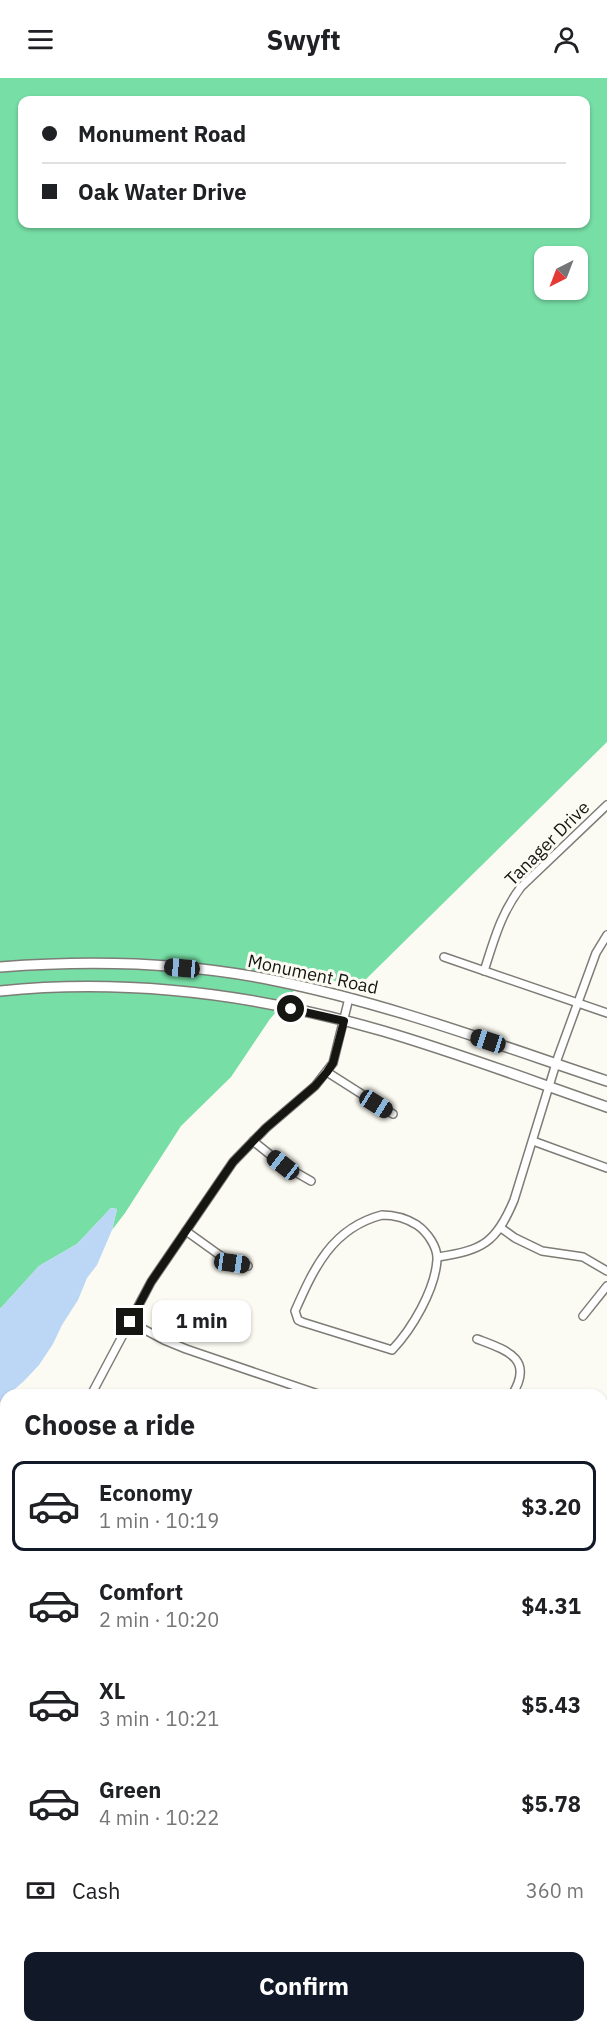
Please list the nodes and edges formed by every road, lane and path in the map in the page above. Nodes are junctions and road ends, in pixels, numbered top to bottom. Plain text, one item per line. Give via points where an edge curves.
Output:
1 (607, 805) edge
2 (607, 935) edge
3 (444, 957) dead end
4 (0, 967) edge
5 (484, 971) junction
6 (0, 991) edge
7 (350, 998) junction
8 (579, 1004) junction
9 (607, 1013) edge
10 (344, 1021) junction
11 (556, 1064) junction
12 (327, 1072) junction
13 (607, 1081) edge
14 (549, 1087) junction
15 (607, 1107) edge
16 (393, 1114) dead end
17 (253, 1141) junction
18 (533, 1141) junction
19 (607, 1168) edge
20 (311, 1181) dead end
21 (501, 1228) junction
22 (186, 1231) junction
23 (438, 1257) junction
24 (248, 1266) dead end
25 (607, 1271) edge
26 (607, 1286) edge
27 (583, 1316) dead end
28 (130, 1322) junction
29 (477, 1339) dead end
30 (94, 1389) edge
31 (303, 1389) edge
32 (516, 1389) edge

1 - 5 street, Tanager Drive via 512,899
2 - 8 street via 596,953
3 - 5 street
4 - 7 main road, Monument Road via 97,963 165,967 269,979
5 - 8 street
6 - 10 main road via 75,987 187,992 259,1002
7 - 10 street
7 - 11 main road, Monument Road
8 - 9 street
8 - 11 street
10 - 12 street
10 - 14 main road
11 - 13 main road, Monument Road
11 - 14 street
12 - 16 street
12 - 17 street
14 - 15 main road
14 - 18 street
17 - 20 street
17 - 22 street via 233,1162
18 - 19 street
18 - 21 street
21 - 23 street via 474,1249
21 - 25 street via 542,1251 583,1257
22 - 24 street via 232,1263
22 - 28 street via 151,1282
23 - 23 street via 431,1239 411,1221 392,1215 373,1218 339,1238 325,1253 295,1311 298,1320 392,1350 422,1307
26 - 27 street
28 - 30 street
28 - 31 street via 186,1349
29 - 32 street via 506,1350 516,1359 520,1375

